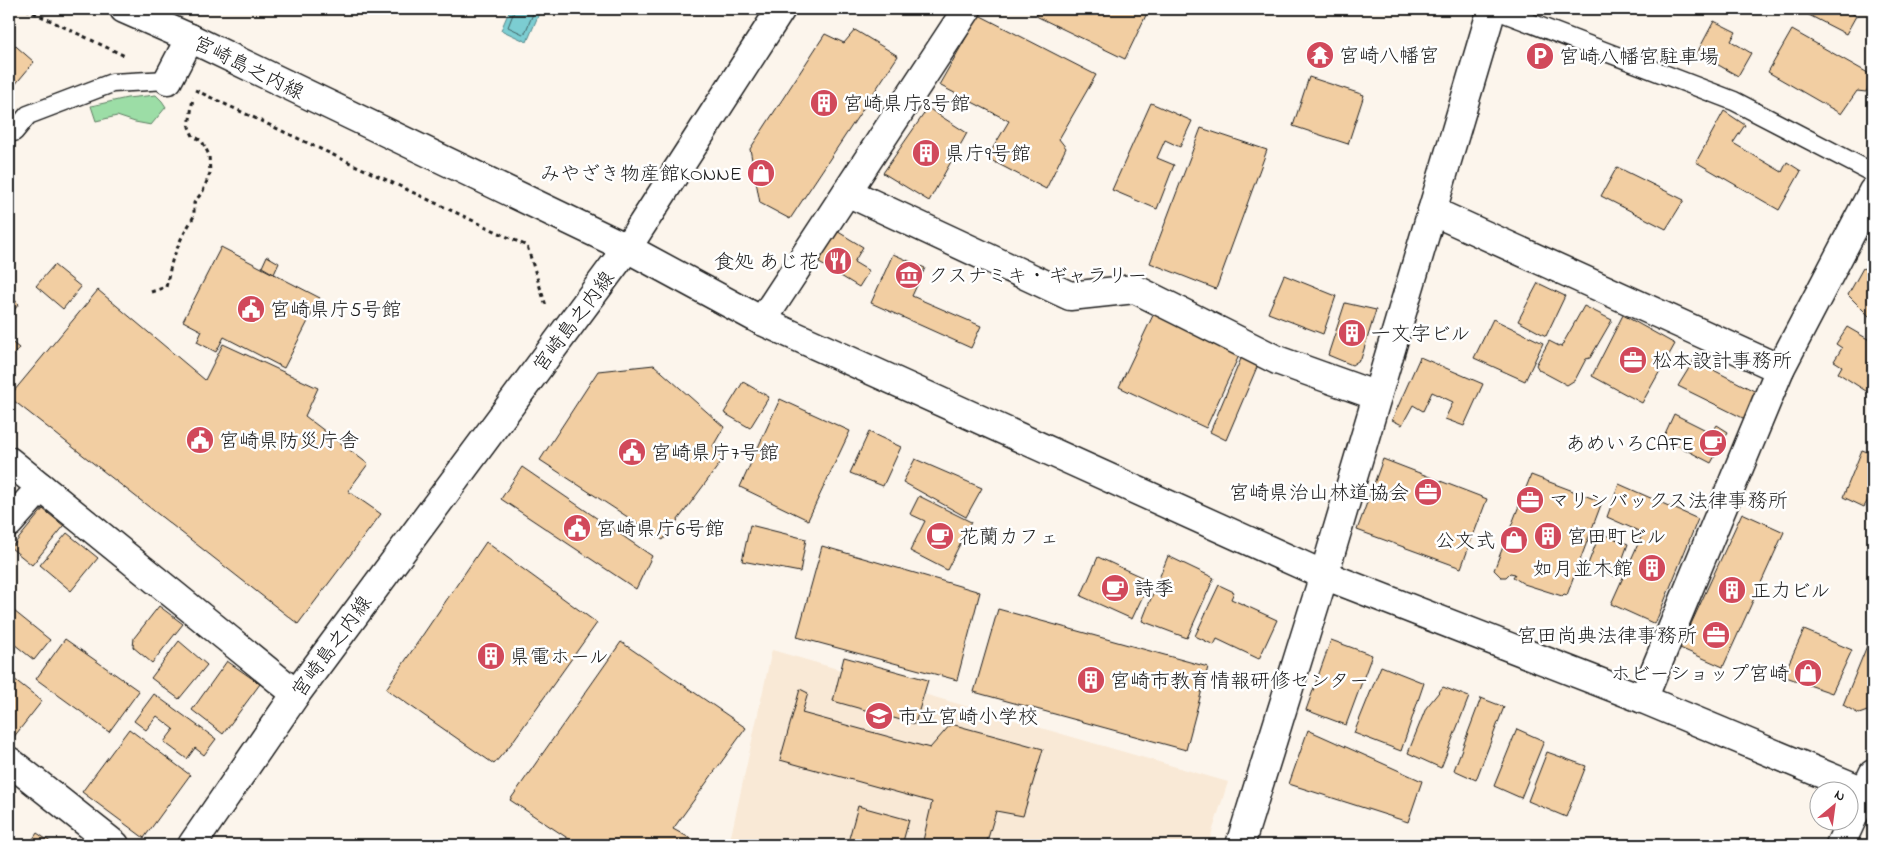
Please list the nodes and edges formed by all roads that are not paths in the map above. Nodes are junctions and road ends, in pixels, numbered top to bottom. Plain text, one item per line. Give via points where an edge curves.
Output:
1 (124, 9) edge
2 (781, 9) edge
3 (966, 9) edge
4 (1493, 9) edge
5 (190, 38) junction
6 (168, 79) joint
7 (14, 132) dead end
8 (1873, 173) edge
9 (1873, 191) edge
10 (847, 192) junction
11 (1432, 211) junction
12 (627, 248) junction
13 (762, 321) junction
14 (1780, 369) junction
15 (1377, 396) junction
16 (9, 461) edge
17 (40, 487) junction
18 (9, 523) edge
19 (1324, 575) junction
20 (296, 694) junction
21 (1643, 699) junction
22 (9, 761) edge
23 (1871, 787) edge
24 (115, 845) edge
25 (192, 845) edge
26 (1240, 845) edge
27 (1840, 845) edge

1 - 5 street, 宮崎島之内線
2 - 12 street
3 - 10 street
4 - 8 lane via 1734,101
4 - 11 street
5 - 6 street
5 - 12 street, 宮崎島之内線
6 - 7 lane via 112,83 28,115
9 - 14 street
10 - 13 street
10 - 15 street via 1070,296 1135,289 1277,360
11 - 14 street
11 - 15 street
12 - 13 street
12 - 20 street, 宮崎島之内線
13 - 19 street
14 - 21 street
15 - 19 street
16 - 17 street
17 - 18 street
17 - 20 street
19 - 21 street
19 - 26 street
20 - 25 street, 宮崎島之内線
21 - 23 street
22 - 24 street
23 - 27 street

